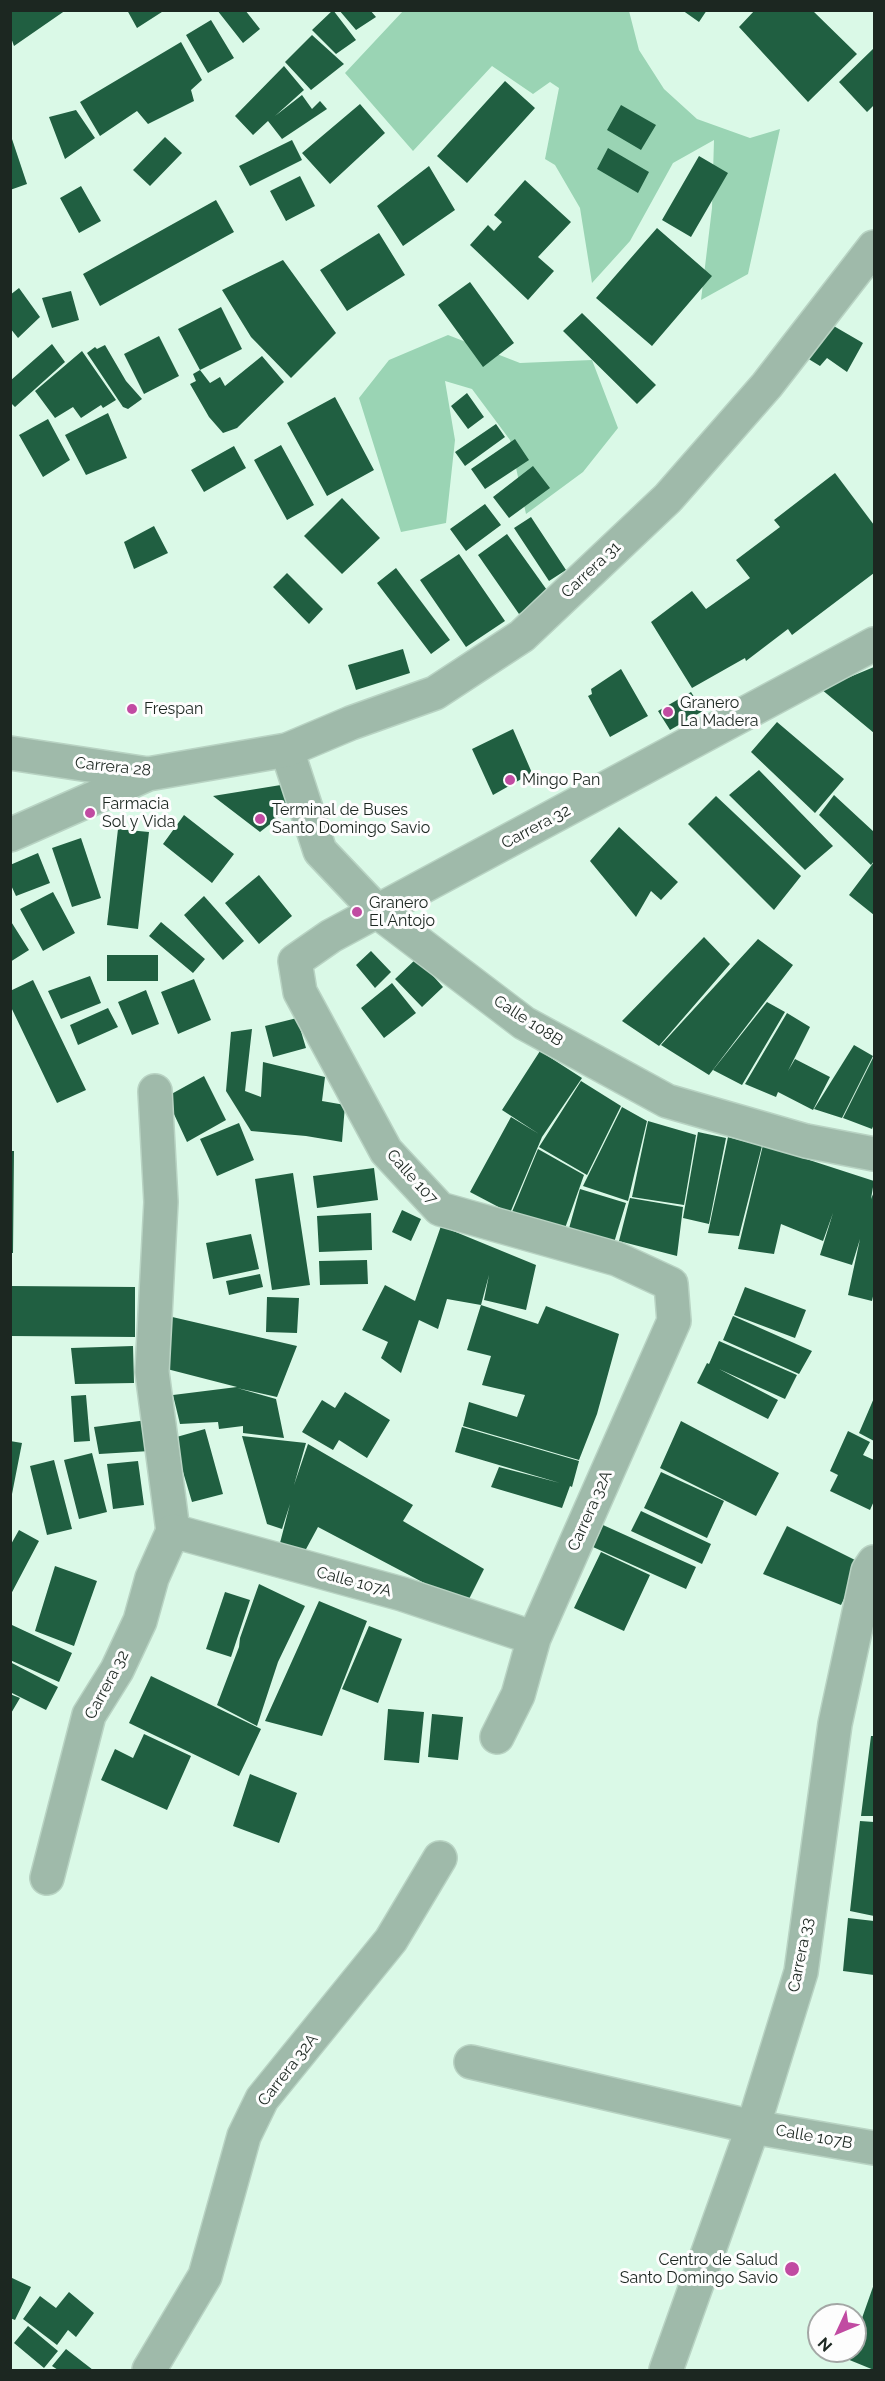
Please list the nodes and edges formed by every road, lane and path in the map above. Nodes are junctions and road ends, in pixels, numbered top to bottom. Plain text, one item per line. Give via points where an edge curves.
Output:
1 (874, 247) edge
2 (874, 644) edge
3 (287, 750) junction
4 (10, 753) edge
5 (216, 762) joint
6 (148, 774) junction
7 (10, 835) edge
8 (378, 912) junction
9 (295, 961) joint
10 (155, 1091) dead end
11 (874, 1154) edge
12 (671, 1284) joint
13 (173, 1532) junction
14 (874, 1562) edge
15 (534, 1638) junction
16 (497, 1737) dead end
17 (440, 1858) dead end
18 (47, 1878) dead end
19 (471, 2062) dead end
20 (753, 2127) junction
21 (874, 2148) edge
22 (149, 2370) edge
23 (666, 2370) edge

1 - 3 street, Carrera 31 via 767,385 668,498 522,636 435,693
2 - 8 street, Carrera 32
3 - 5 street, Carrera 31
3 - 8 street, Calle 108B via 320,851
4 - 6 street, Carrera 28
5 - 6 street, Carrera 28
6 - 7 street
8 - 9 street, Carrera 32 via 331,936
8 - 11 street, Calle 108B via 524,1023 667,1101 806,1141
9 - 12 street, Calle 107 via 300,992 386,1151 440,1209 618,1259
10 - 13 street via 161,1202 152,1372
12 - 15 street, Carrera 32A via 674,1321
13 - 15 street, Calle 107A via 402,1594
13 - 18 street, Carrera 32 via 117,1671 89,1715
14 - 20 street, Carrera 33 via 868,1571 836,1724 801,1972
15 - 16 street, Carrera 32A via 518,1695
17 - 22 street, Carrera 32A via 392,1940 262,2098 244,2136 205,2276
19 - 20 street, Calle 107B
20 - 21 street, Calle 107B
20 - 23 street, Carrera 33

